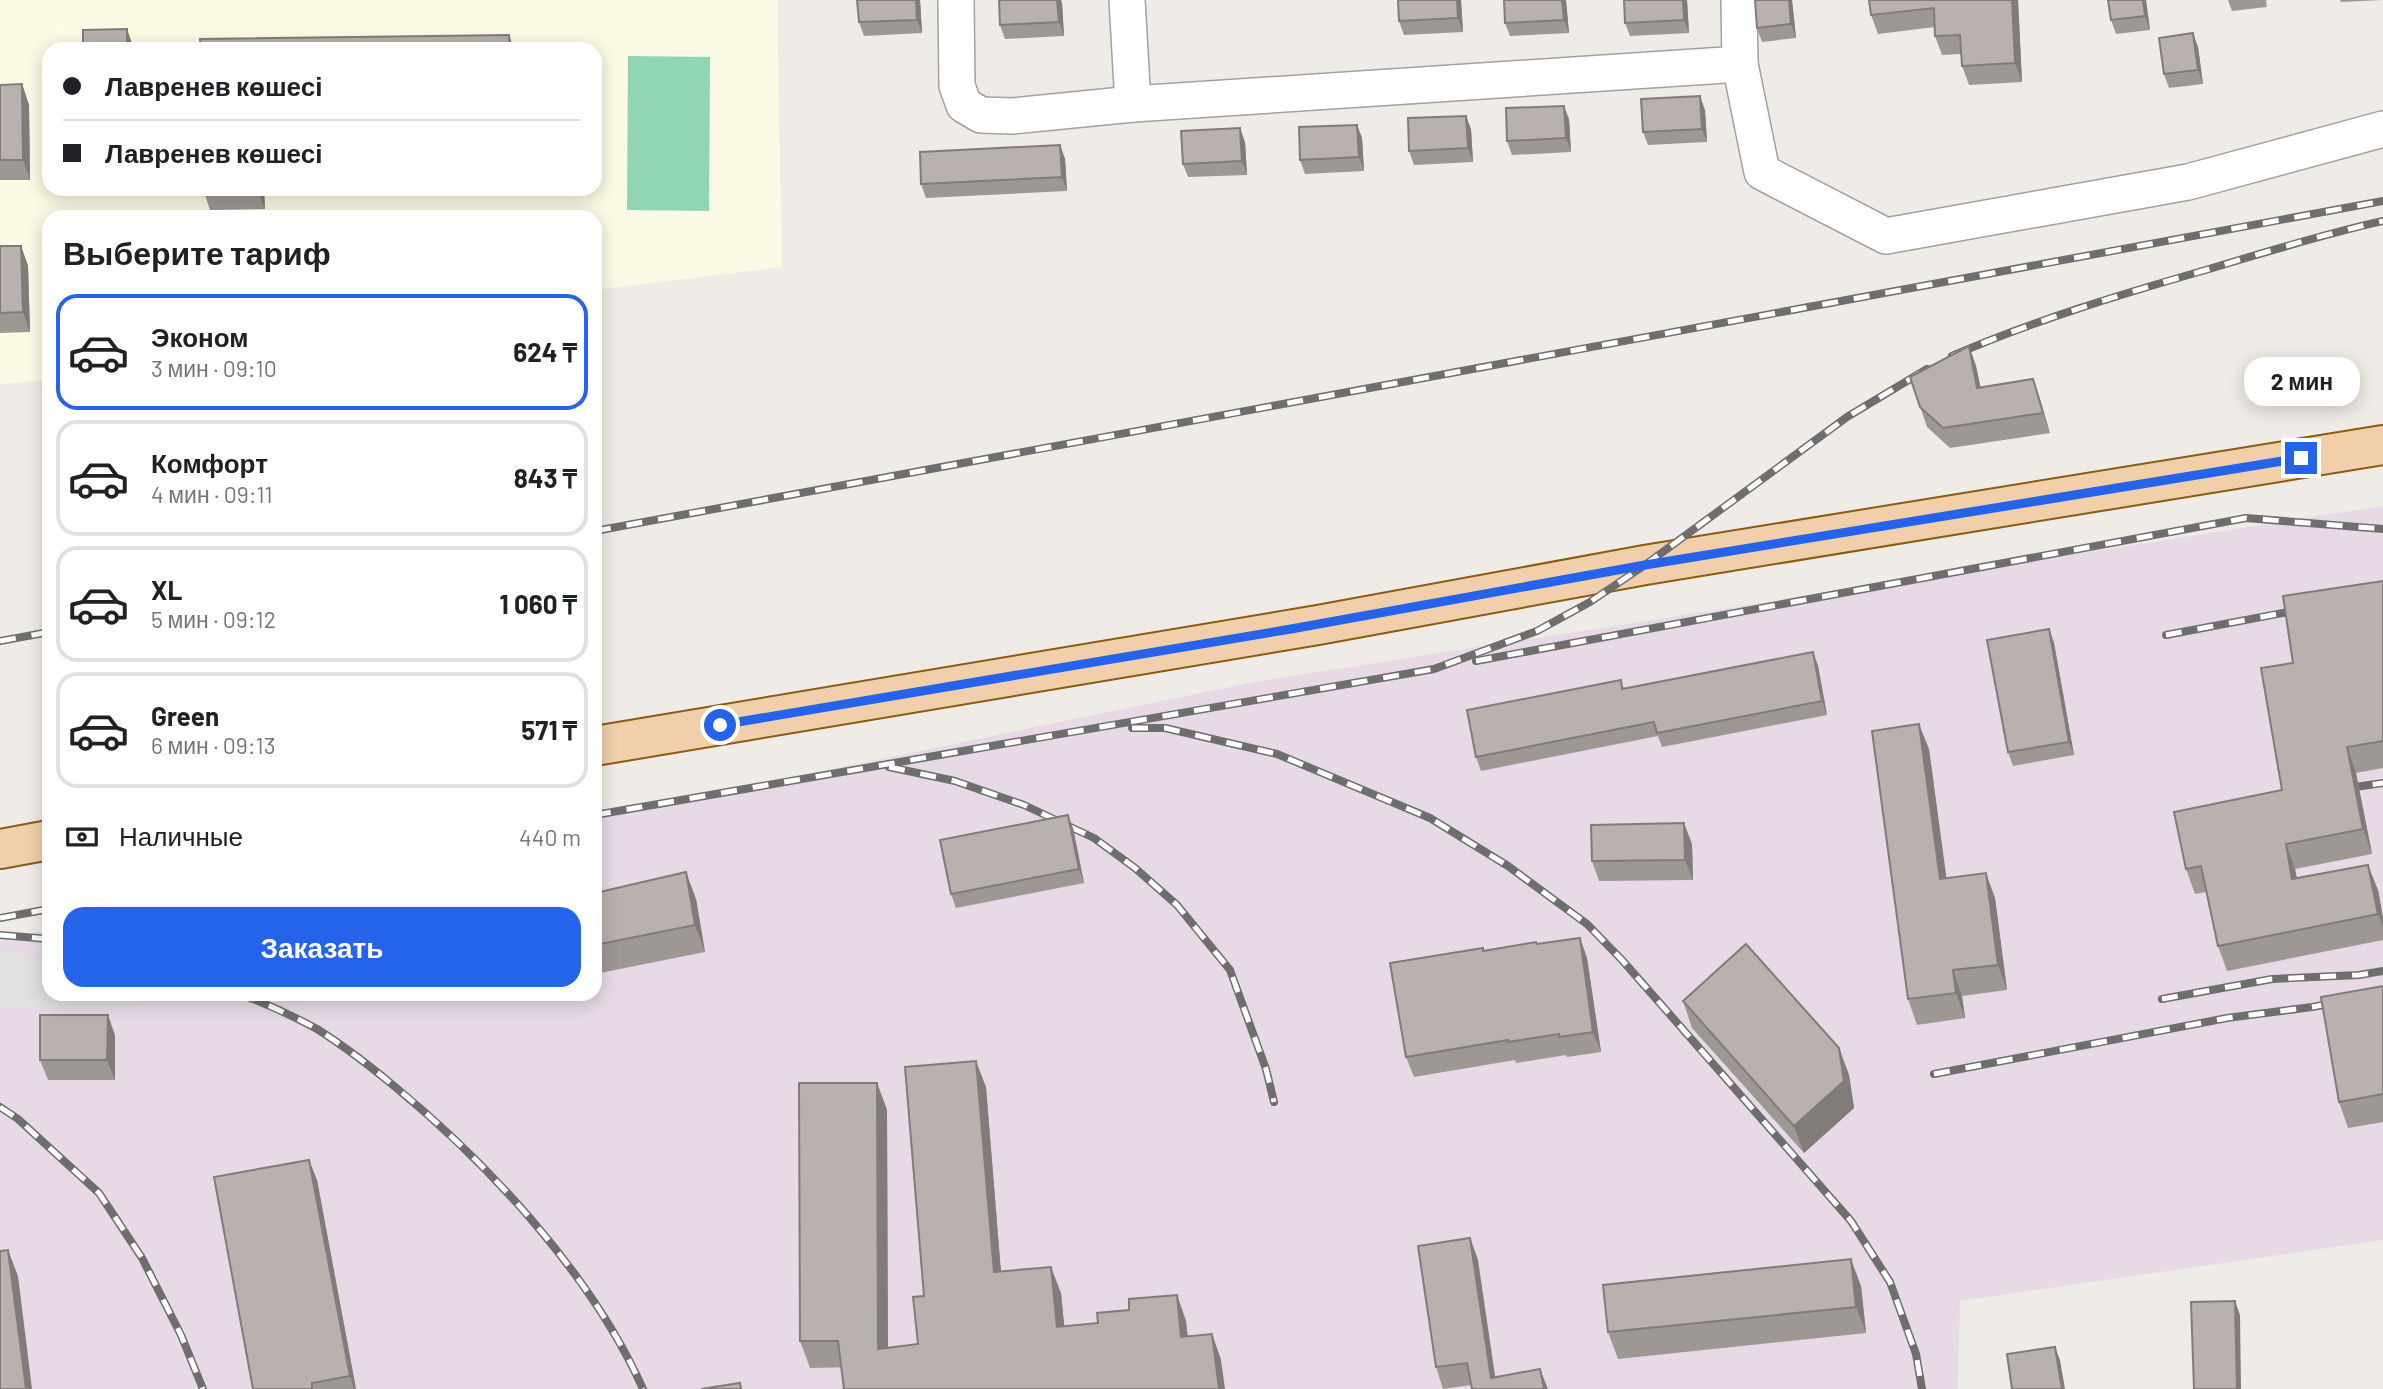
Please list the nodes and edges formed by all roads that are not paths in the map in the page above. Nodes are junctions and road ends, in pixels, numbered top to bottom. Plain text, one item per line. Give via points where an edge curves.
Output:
1 (956, 0) edge
2 (1127, 0) edge
3 (1739, 0) edge
4 (1740, 64) junction
5 (1133, 104) junction
6 (2383, 129) edge
7 (2383, 445) edge
8 (602, 746) edge
9 (42, 841) edge
10 (0, 849) edge

1 - 5 street via 957,86 964,105 981,115
2 - 5 street
3 - 4 street
4 - 5 street
4 - 6 street via 1762,172 1886,236 2188,182
7 - 8 main road via 1645,565
9 - 10 main road

